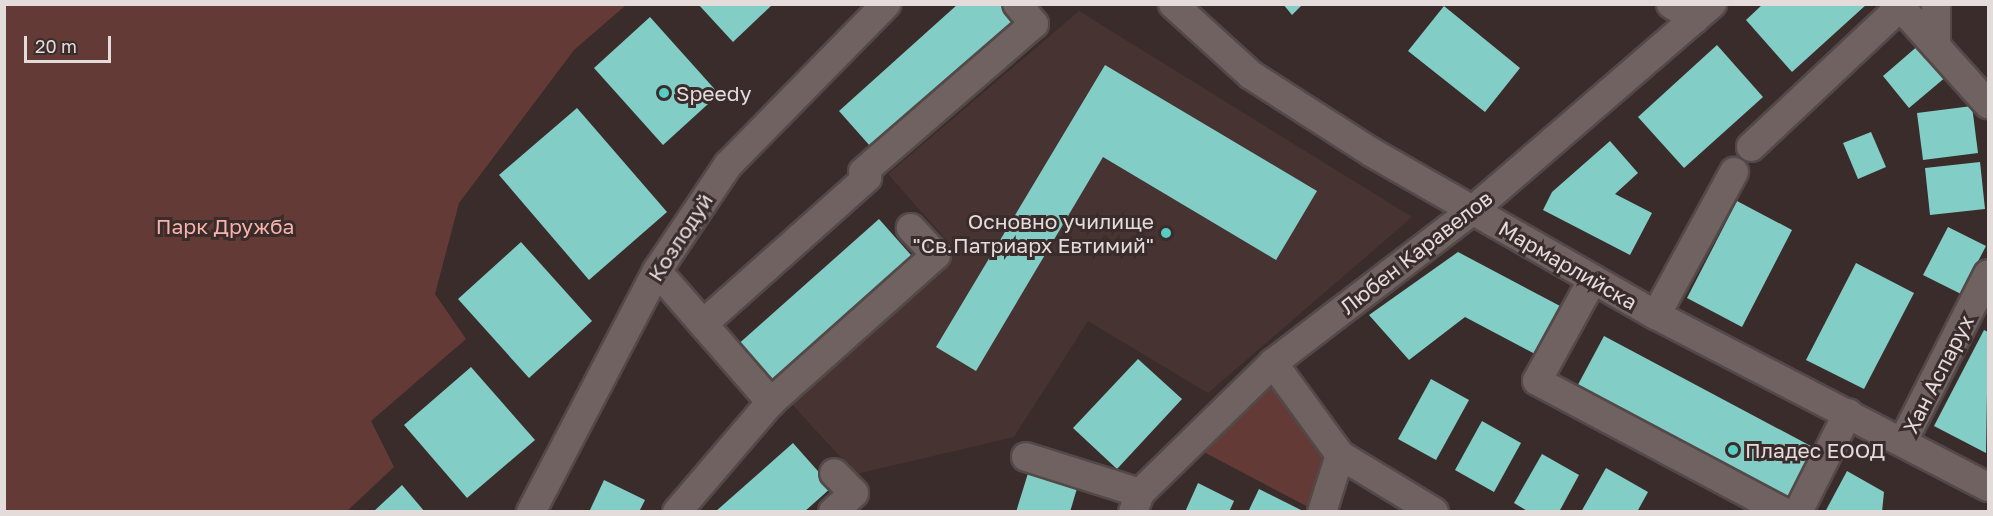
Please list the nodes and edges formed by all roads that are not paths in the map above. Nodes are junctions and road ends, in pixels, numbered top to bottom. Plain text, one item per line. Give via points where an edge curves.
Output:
1 (886, 4) edge
2 (1017, 4) edge
3 (1173, 4) edge
4 (1671, 4) edge
5 (1936, 4) edge
6 (1899, 6) edge
7 (1704, 12) edge
8 (1936, 46) junction
9 (1989, 104) edge
10 (1751, 147) dead end
11 (1734, 172) dead end
12 (1472, 211) junction
13 (911, 228) dead end
14 (657, 270) junction
15 (1989, 274) edge
16 (1593, 279) junction
17 (1656, 315) junction
18 (703, 324) junction
19 (1273, 363) junction
20 (771, 402) junction
21 (1848, 413) junction
22 (1903, 441) junction
23 (1340, 455) junction
24 (1026, 457) dead end
25 (834, 473) dead end
26 (1989, 487) edge
27 (1137, 502) edge
28 (531, 512) edge
29 (677, 512) edge
30 (833, 512) edge
31 (1322, 512) edge
32 (1434, 512) edge
33 (1783, 512) edge
34 (1798, 512) edge

1 - 14 street, Козлодуй via 728,165
2 - 18 street via 1034,24
3 - 12 street, Мармарлийска via 1251,75
4 - 7 street
5 - 8 street
6 - 8 street
6 - 10 street
7 - 12 street, Любен Каравелов
8 - 9 street
11 - 17 street
12 - 16 street, Мармарлийска
12 - 19 street, Любен Каравелов
13 - 20 street via 936,255
14 - 18 street
14 - 28 street, Козлодуй
15 - 22 street, Хан Аспарух
16 - 17 street, Мармарлийска
16 - 33 street via 1537,381
17 - 21 street, Мармарлийска
18 - 20 street
19 - 23 street
19 - 27 street, Любен Каравелов
20 - 29 street
21 - 22 street, Мармарлийска
21 - 34 street
22 - 26 street, Мармарлийска
23 - 31 street
23 - 32 street
24 - 27 street
25 - 30 street via 854,493

